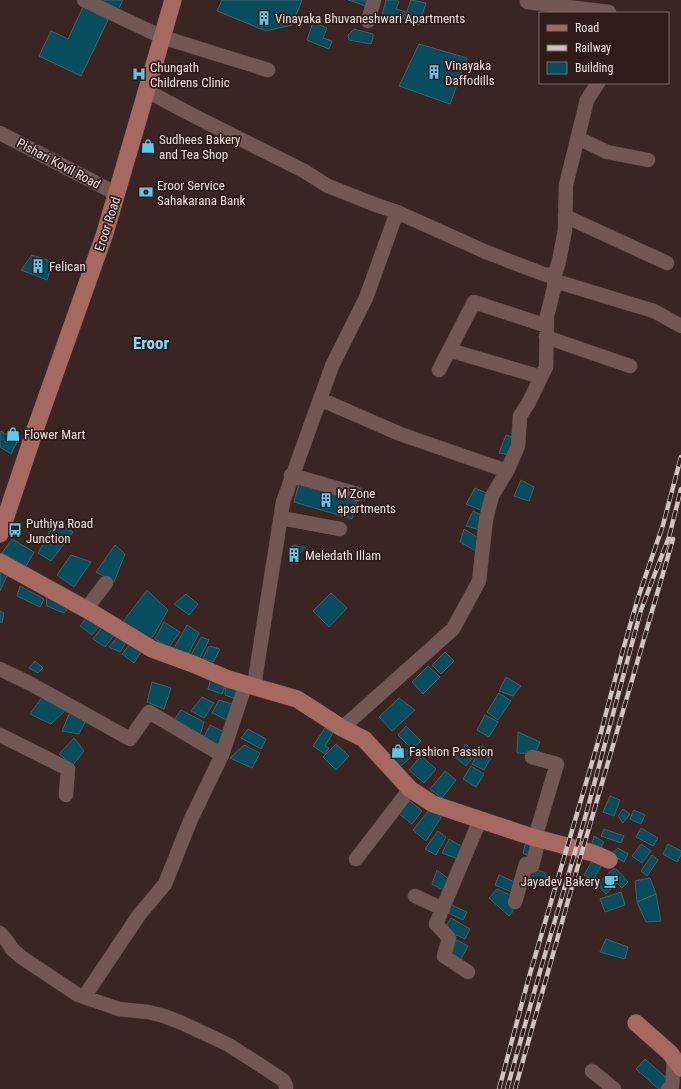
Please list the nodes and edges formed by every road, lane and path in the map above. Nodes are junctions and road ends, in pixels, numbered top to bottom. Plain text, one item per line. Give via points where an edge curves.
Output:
1 (84, 0) edge
2 (173, 0) edge
3 (374, 0) edge
4 (608, 0) edge
5 (527, 2) dead end
6 (602, 12) edge
7 (609, 12) edge
8 (368, 21) dead end
9 (162, 37) junction
10 (268, 70) dead end
11 (597, 84) edge
12 (147, 91) junction
13 (0, 133) edge
14 (578, 138) junction
15 (648, 160) dead end
16 (117, 194) junction
17 (397, 212) junction
18 (565, 216) junction
19 (667, 263) dead end
20 (555, 278) junction
21 (681, 326) edge
22 (547, 331) junction
23 (449, 350) junction
24 (630, 366) dead end
25 (439, 370) dead end
26 (541, 377) junction
27 (320, 398) junction
28 (507, 471) junction
29 (292, 475) junction
30 (357, 494) dead end
31 (280, 518) junction
32 (340, 529) dead end
33 (0, 534) edge
34 (0, 562) edge
35 (106, 583) dead end
36 (86, 609) junction
37 (0, 669) edge
38 (250, 685) junction
39 (342, 728) junction
40 (0, 736) edge
41 (222, 755) junction
42 (532, 757) dead end
43 (410, 789) junction
44 (66, 795) dead end
45 (480, 820) junction
46 (537, 839) junction
47 (356, 859) dead end
48 (609, 860) dead end
49 (414, 896) dead end
50 (515, 902) dead end
51 (443, 909) junction
52 (0, 933) edge
53 (468, 972) dead end
54 (84, 997) junction
55 (636, 1022) dead end
56 (678, 1063) edge
57 (592, 1071) dead end
58 (286, 1089) edge
59 (614, 1089) edge
60 (668, 1089) edge

1 - 9 street
2 - 9 main road, Eroor Road
3 - 8 street
4 - 7 street
5 - 6 street
9 - 10 street
9 - 12 main road, Eroor Road
11 - 14 street via 587,100
12 - 16 main road, Eroor Road
12 - 17 street via 304,171 328,186
13 - 16 street, Pishari Kovil Road
14 - 15 street via 607,152
14 - 18 street via 566,185
16 - 33 main road, Eroor Road
17 - 20 street via 486,252
17 - 27 street via 366,298 336,357
18 - 19 street
18 - 20 street via 565,230
20 - 21 street via 654,311
20 - 22 street via 547,316
22 - 23 street via 474,302
22 - 24 street
22 - 26 street via 546,367
23 - 25 street
23 - 26 street
26 - 28 street via 520,416 518,446
27 - 28 street via 400,434
27 - 29 street
28 - 39 street via 492,496 486,520 479,581 454,628
29 - 30 street
29 - 31 street via 282,502
31 - 32 street
31 - 38 street
34 - 36 main road
35 - 36 street
36 - 38 main road via 152,649
37 - 41 street via 130,739 149,712
38 - 39 main road via 297,699
38 - 41 street
39 - 43 main road via 364,739
40 - 44 street via 68,769
41 - 54 street via 191,819 165,884 139,915
42 - 46 street via 557,764
43 - 45 main road via 433,804
43 - 47 street
45 - 46 main road
45 - 51 street
46 - 48 main road via 593,853
46 - 50 street via 532,866 526,864
49 - 51 street
51 - 53 street via 436,924 449,938 444,956
52 - 54 street via 21,957 64,987
54 - 58 street via 120,1009 164,1016 189,1026 227,1044 254,1061 283,1080
55 - 56 main road
56 - 60 street via 672,1086
57 - 59 street

